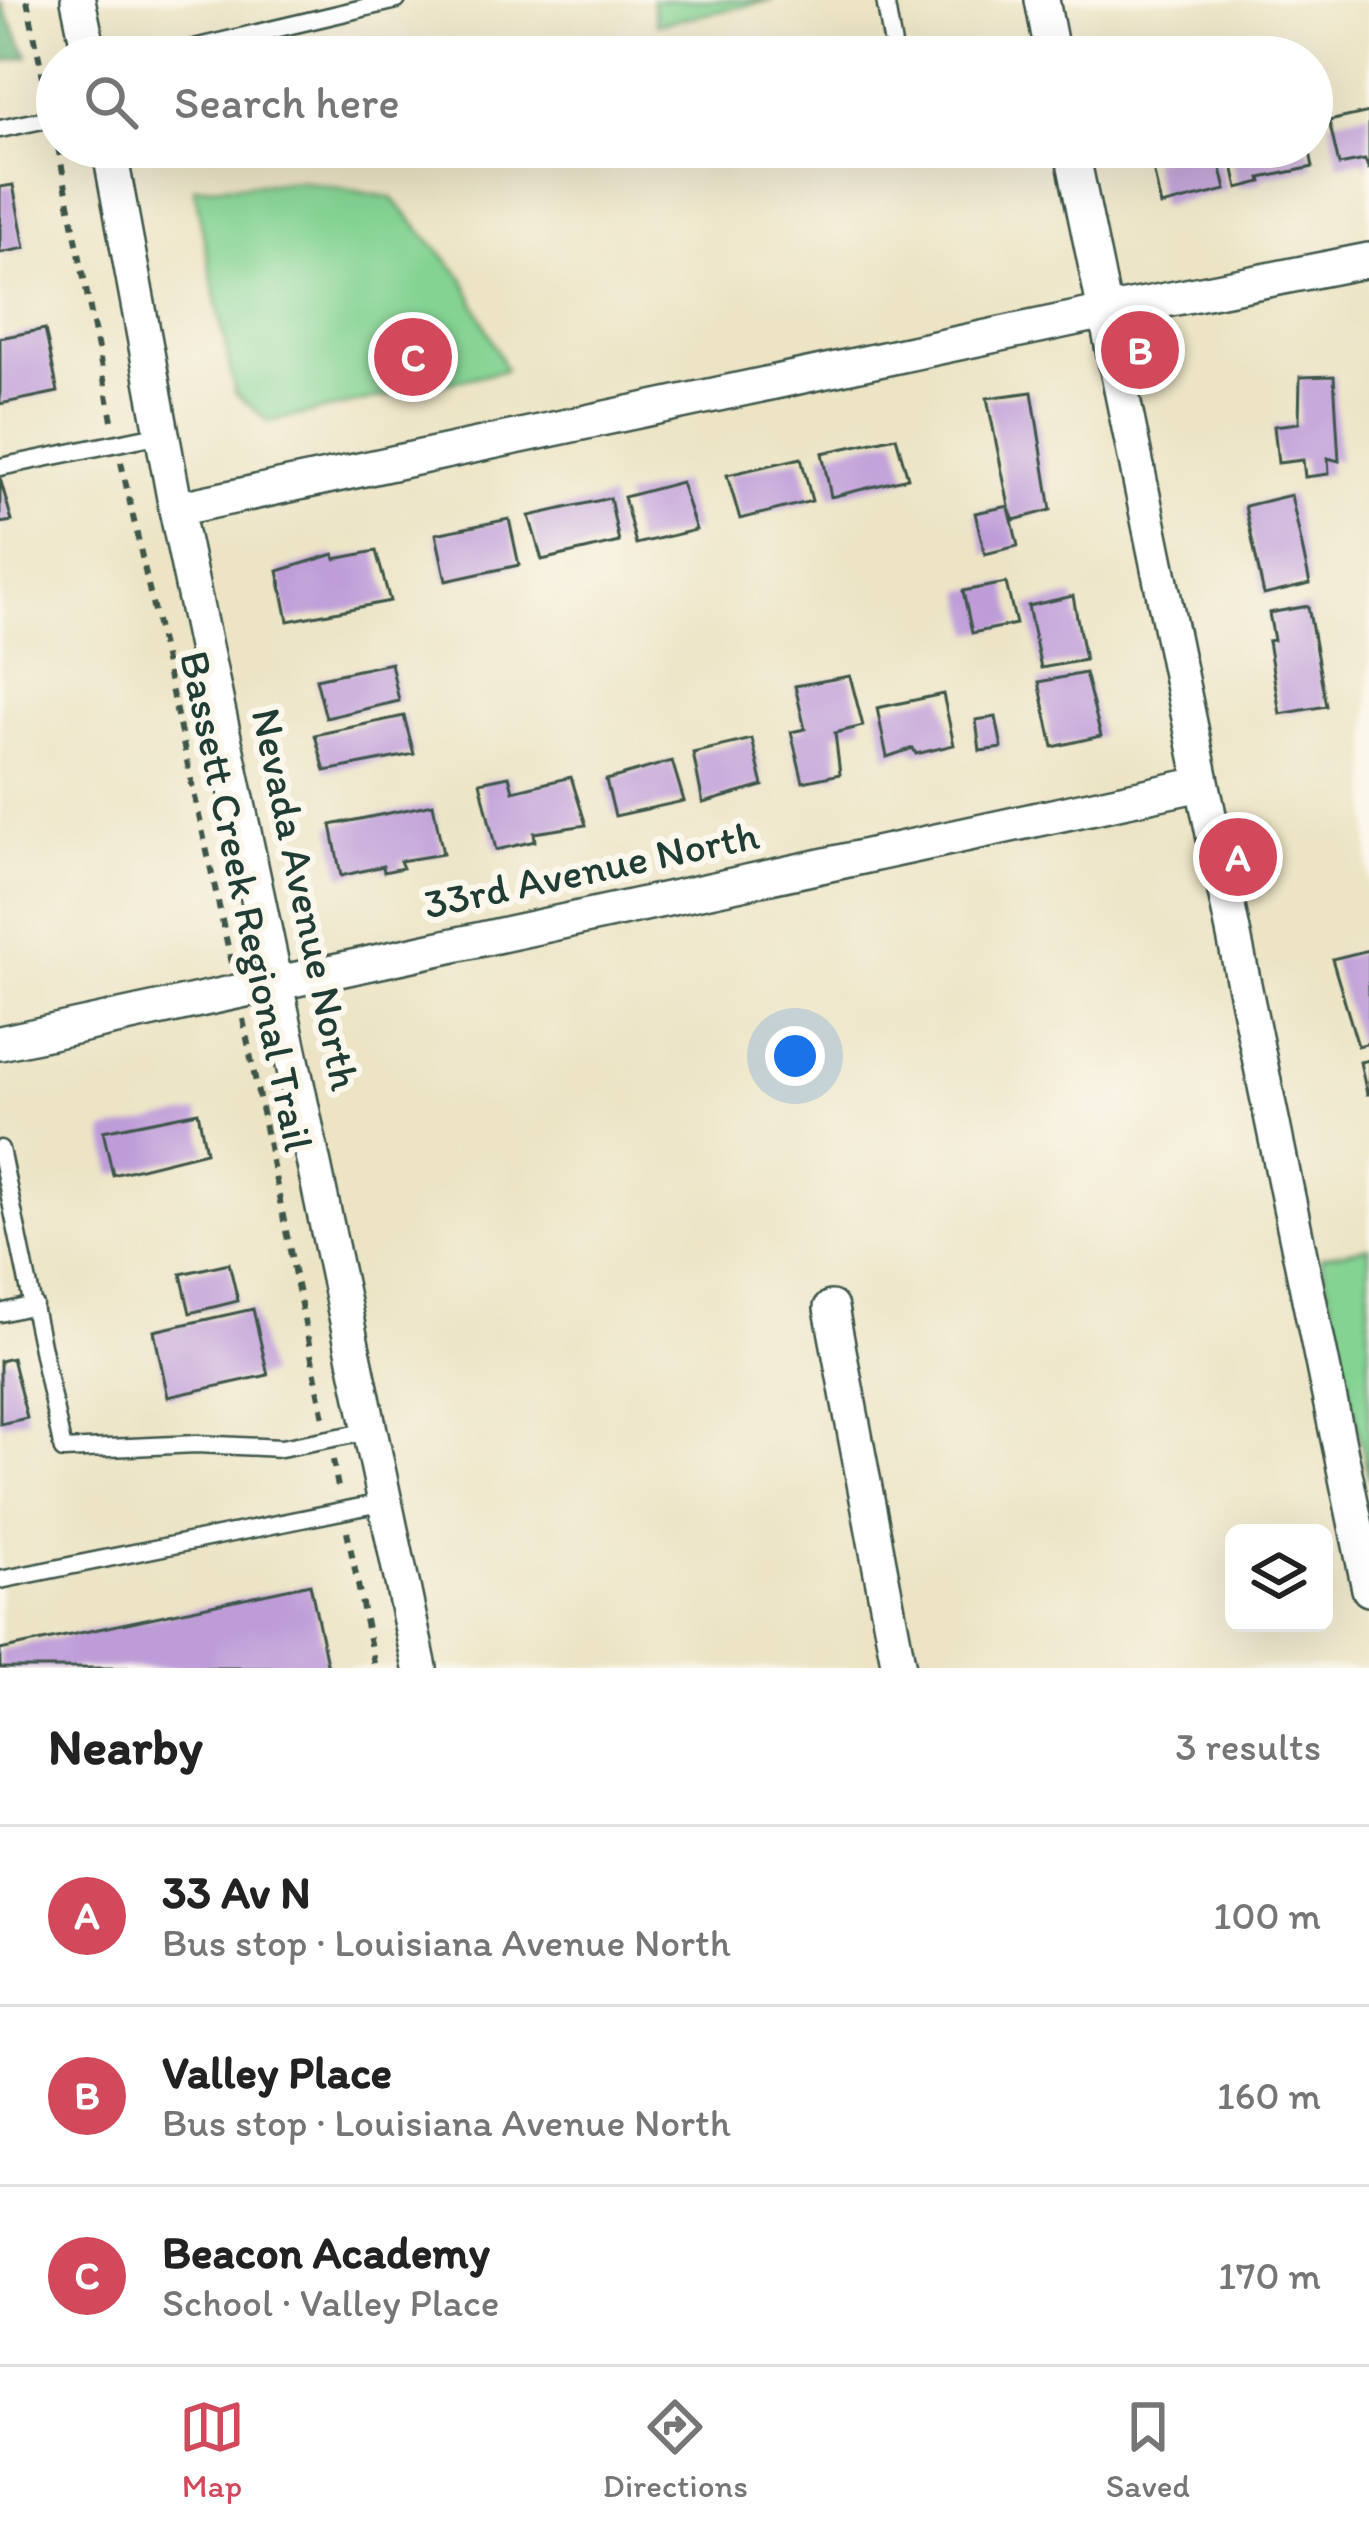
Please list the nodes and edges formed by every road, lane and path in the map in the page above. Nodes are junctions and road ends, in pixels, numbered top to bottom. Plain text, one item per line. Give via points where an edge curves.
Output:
1 (27, 0) edge
2 (78, 0) edge
3 (397, 0) edge
4 (885, 0) edge
5 (1042, 0) edge
6 (86, 36) edge
7 (245, 36) edge
8 (892, 36) edge
9 (1049, 36) edge
10 (36, 39) edge
11 (36, 121) edge
12 (0, 129) edge
13 (61, 168) edge
14 (113, 168) edge
15 (1075, 168) edge
16 (1369, 260) edge
17 (1105, 312) junction
18 (162, 434) junction
19 (117, 444) junction
20 (0, 467) edge
21 (176, 509) junction
22 (1202, 784) junction
23 (278, 983) junction
24 (237, 991) junction
25 (0, 1043) edge
26 (0, 1149) edge
27 (34, 1305) junction
28 (831, 1308) dead end
29 (0, 1313) edge
30 (371, 1431) junction
31 (328, 1439) junction
32 (386, 1502) junction
33 (343, 1510) junction
34 (0, 1580) edge
35 (1369, 1589) edge
36 (375, 1668) edge
37 (420, 1668) edge
38 (898, 1668) edge

1 - 10 path, Bassett Creek Regional Trail
2 - 6 street
3 - 7 lane
4 - 8 lane
5 - 9 street
11 - 12 lane
13 - 19 path, Bassett Creek Regional Trail
14 - 18 street, Nevada Avenue North
15 - 17 street
16 - 17 street
17 - 21 street
17 - 22 street
18 - 19 lane
18 - 21 street, Nevada Avenue North
19 - 20 lane
19 - 24 path, Bassett Creek Regional Trail
21 - 23 street, Nevada Avenue North
22 - 23 street, 33rd Avenue North
22 - 35 street
23 - 24 street, 33rd Avenue North
23 - 30 street, Nevada Avenue North
24 - 25 street, 33rd Avenue North
24 - 31 path, Bassett Creek Regional Trail
26 - 27 lane
27 - 29 lane
27 - 31 lane via 63,1450 262,1449
28 - 38 street
30 - 31 lane
30 - 32 street, Nevada Avenue North
31 - 33 path, Bassett Creek Regional Trail
32 - 33 lane
32 - 37 street, Nevada Avenue North
33 - 34 lane
33 - 36 path, Bassett Creek Regional Trail

